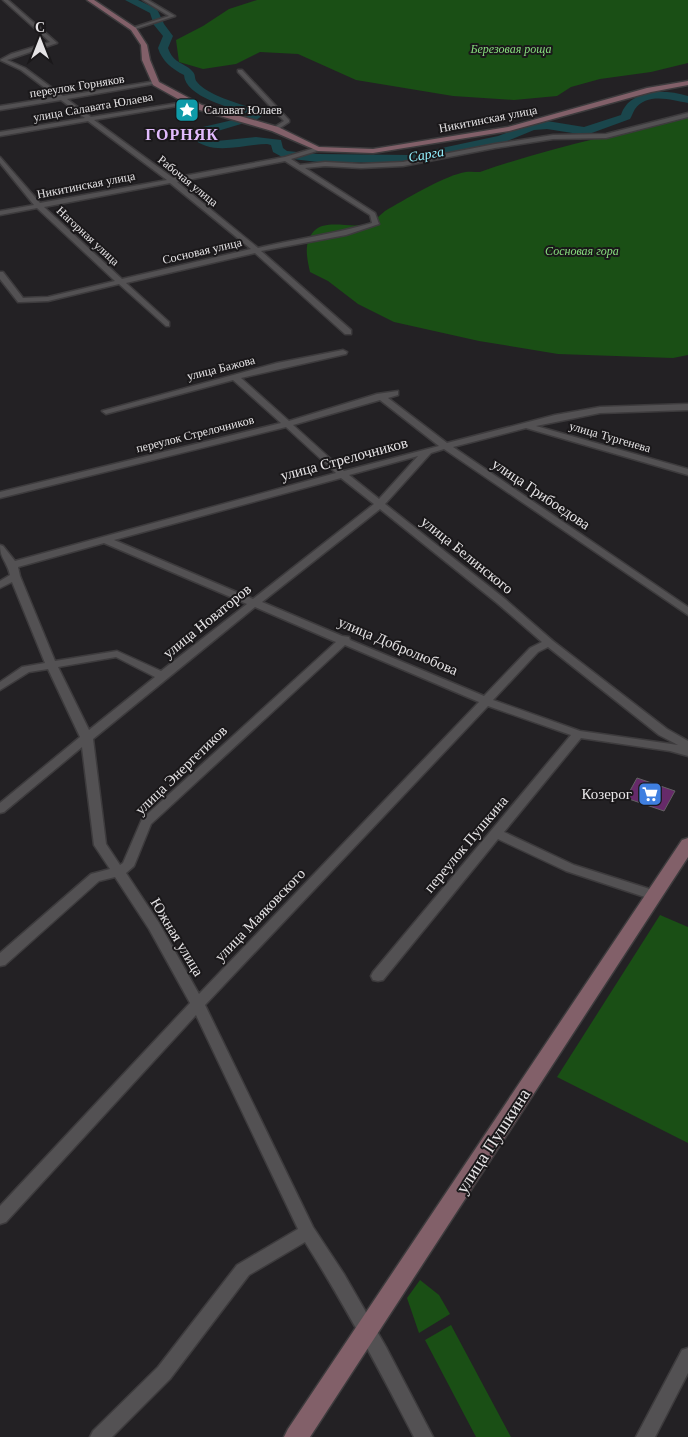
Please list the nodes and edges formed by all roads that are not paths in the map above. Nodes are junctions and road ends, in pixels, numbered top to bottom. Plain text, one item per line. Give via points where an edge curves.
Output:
1 (5, 0) edge
2 (90, 0) edge
3 (145, 0) edge
4 (134, 30) junction
5 (240, 70) dead end
6 (156, 83) junction
7 (688, 83) edge
8 (61, 98) junction
9 (189, 102) junction
10 (0, 108) edge
11 (688, 115) edge
12 (89, 119) junction
13 (275, 130) junction
14 (0, 134) edge
15 (318, 149) junction
16 (0, 159) edge
17 (286, 159) junction
18 (299, 167) junction
19 (171, 180) junction
20 (39, 206) junction
21 (0, 213) edge
22 (256, 250) junction
23 (0, 274) edge
24 (120, 282) junction
25 (166, 324) dead end
26 (348, 332) dead end
27 (343, 352) dead end
28 (235, 377) junction
29 (395, 392) dead end
30 (380, 396) junction
31 (688, 407) edge
32 (106, 411) dead end
33 (289, 424) junction
34 (526, 426) junction
35 (445, 446) junction
36 (428, 450) junction
37 (688, 472) edge
38 (342, 474) junction
39 (0, 495) edge
40 (380, 504) junction
41 (105, 540) junction
42 (0, 548) edge
43 (14, 571) junction
44 (0, 585) edge
45 (254, 603) junction
46 (688, 612) edge
47 (345, 639) junction
48 (549, 643) junction
49 (50, 664) junction
50 (162, 676) junction
51 (0, 687) edge
52 (486, 701) junction
53 (578, 734) junction
54 (88, 738) junction
55 (688, 746) edge
56 (688, 752) edge
57 (0, 809) edge
58 (496, 833) junction
59 (688, 844) edge
60 (118, 872) junction
61 (654, 896) junction
62 (0, 961) edge
63 (378, 976) dead end
64 (198, 1004) junction
65 (0, 1217) edge
66 (307, 1232) junction
67 (367, 1331) junction
68 (688, 1356) edge
69 (99, 1437) edge
70 (296, 1437) edge
71 (424, 1437) edge
72 (645, 1437) edge

1 - 8 street, Рабочая улица via 54,43 3,60 23,69
2 - 4 street
3 - 4 street via 173,16
4 - 6 street via 144,45 146,60
5 - 13 street via 286,121
6 - 8 street, переулок Горняков
6 - 9 street
7 - 15 street, Никитинская улица via 509,128 373,151
8 - 10 street, переулок Горняков
8 - 12 street, Рабочая улица
9 - 12 street, улица Салавата Юлаева
9 - 13 street
11 - 18 street, Никитинская улица via 606,136 553,137 403,164
12 - 14 street, улица Салавата Юлаева
12 - 19 street, Рабочая улица
13 - 15 street
15 - 17 street, Никитинская улица
16 - 20 street, Нагорная улица
17 - 18 street
17 - 19 street, Никитинская улица
18 - 22 street, Сосновая улица via 373,214 376,224
19 - 20 street, Никитинская улица
19 - 22 street, Рабочая улица
20 - 21 street, Никитинская улица
20 - 24 street, Нагорная улица
22 - 24 street, Сосновая улица
22 - 26 street, Рабочая улица
23 - 24 street, Сосновая улица via 21,300 48,299
24 - 25 street, Нагорная улица
27 - 28 street, улица Бажова
28 - 32 street, улица Бажова
28 - 33 street, улица Белинского
29 - 30 street, переулок Стрелочников
30 - 33 street, переулок Стрелочников
30 - 35 street, улица Грибоедова
31 - 34 street, улица Стрелочников via 600,410
33 - 38 street, улица Белинского
33 - 39 street, переулок Стрелочников
34 - 35 street, улица Стрелочников
34 - 37 street, улица Тургенева
35 - 36 street, улица Стрелочников
35 - 46 street, улица Грибоедова
36 - 38 street, улица Стрелочников
36 - 40 street, улица Новаторов
38 - 40 street, улица Белинского
38 - 41 street, улица Стрелочников
40 - 45 street, улица Новаторов
40 - 48 street, улица Белинского
41 - 43 street, улица Стрелочников
41 - 45 street, улица Добролюбова
42 - 43 street, Южная улица
43 - 44 street, улица Стрелочников
43 - 49 street, Южная улица
45 - 47 street, улица Добролюбова
45 - 50 street, улица Новаторов
47 - 52 street, улица Добролюбова
47 - 60 street, улица Энергетиков via 146,822 128,866
48 - 52 street, улица Маяковского via 534,650
48 - 55 street, улица Белинского via 663,732
49 - 50 street via 117,654
49 - 51 street via 26,669
49 - 54 street, Южная улица
50 - 54 street, улица Новаторов
52 - 53 street, улица Добролюбова
52 - 64 street, улица Маяковского
53 - 56 street, улица Добролюбова
53 - 58 street, переулок Пушкина
54 - 57 street, улица Новаторов
54 - 60 street, Южная улица via 100,844
58 - 61 street via 570,868
58 - 63 street, переулок Пушкина
59 - 61 street, улица Пушкина
60 - 62 street via 95,877
60 - 64 street, Южная улица via 154,926
61 - 67 street, улица Пушкина
64 - 65 street, улица Маяковского
64 - 66 street, Южная улица
66 - 67 street, Южная улица
66 - 69 street via 243,1270 164,1374
67 - 70 street, улица Пушкина
67 - 71 street, Южная улица
68 - 72 street

